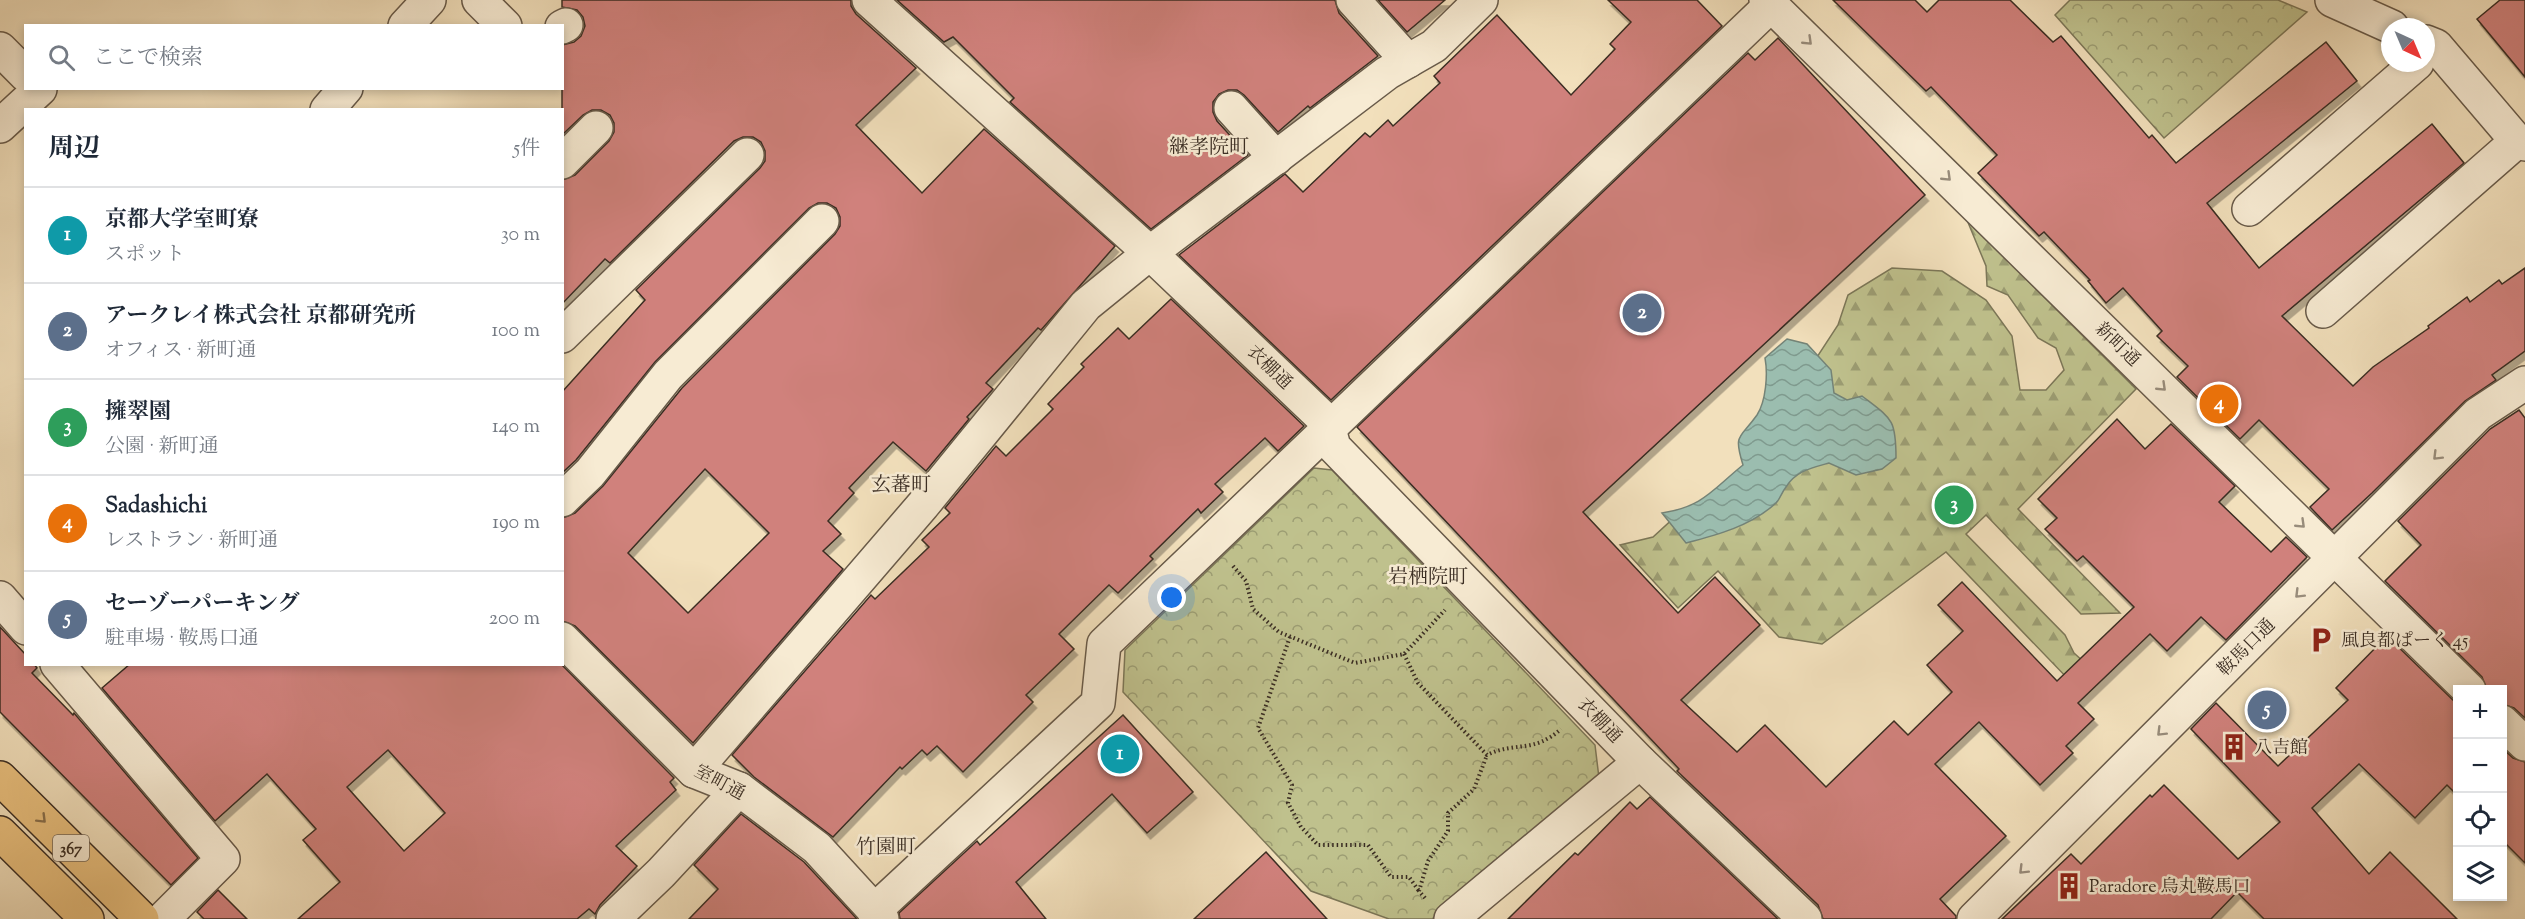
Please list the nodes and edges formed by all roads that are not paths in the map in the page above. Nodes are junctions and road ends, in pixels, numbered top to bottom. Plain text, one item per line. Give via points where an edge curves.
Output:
1 (429, 0) edge
2 (479, 0) edge
3 (869, 0) edge
4 (1353, 0) edge
5 (1481, 0) edge
6 (2332, 0) edge
7 (1769, 3) edge
8 (2381, 22) edge
9 (407, 24) edge
10 (503, 24) edge
11 (0, 49) edge
12 (1408, 61) junction
13 (2435, 61) edge
14 (2403, 72) edge
15 (24, 73) edge
16 (39, 90) edge
17 (41, 90) edge
18 (344, 90) edge
19 (58, 108) edge
20 (329, 108) edge
21 (1231, 108) dead end
22 (0, 126) edge
23 (596, 128) dead end
24 (2521, 143) edge
25 (747, 155) dead end
26 (1276, 158) junction
27 (564, 160) edge
28 (2249, 209) dead end
29 (822, 221) dead end
30 (1150, 253) junction
31 (2323, 311) dead end
32 (564, 334) edge
33 (2525, 383) edge
34 (1329, 429) junction
35 (564, 498) edge
36 (2336, 557) junction
37 (0, 598) edge
38 (24, 626) edge
39 (564, 641) edge
40 (59, 666) edge
41 (2464, 685) edge
42 (2507, 728) edge
43 (2525, 744) edge
44 (1640, 762) junction
45 (694, 771) junction
46 (0, 778) edge
47 (739, 789) junction
48 (0, 833) edge
49 (1441, 912) edge
50 (878, 915) edge
51 (87, 919) edge
52 (142, 919) edge
53 (163, 919) edge
54 (613, 919) edge
55 (1805, 919) edge
56 (1974, 919) edge

1 - 9 street
2 - 10 street
3 - 30 street, 衣棚通
4 - 12 street
5 - 12 street via 1434,46
6 - 8 street
7 - 34 street
7 -> 36 street, 新町通
11 - 15 street
12 - 26 street
13 - 24 street
14 - 28 street
16 - 22 street
17 - 19 street
18 - 20 street
21 - 26 street
23 - 27 street
24 - 31 street
25 - 32 street via 665,220
26 - 30 street
29 - 35 street via 668,375 590,473
30 - 34 street, 衣棚通 via 1322,417
30 - 45 street via 1086,305 923,505
33 -> 36 street, 鞍馬口通 via 2478,414
34 - 44 street, 衣棚通 via 1334,447
34 - 50 street via 1104,644 1098,703
36 - 41 street, 新町通
36 -> 56 street, 鞍馬口通
37 - 38 street
39 - 45 street, 室町通
40 - 53 street via 223,859
42 - 43 street
44 - 49 street
44 - 55 street, 衣棚通
45 - 47 street, 室町通
46 -> 52 highway, 367
47 - 50 street, 室町通 via 817,848
47 - 54 street
48 - 51 highway, 367

